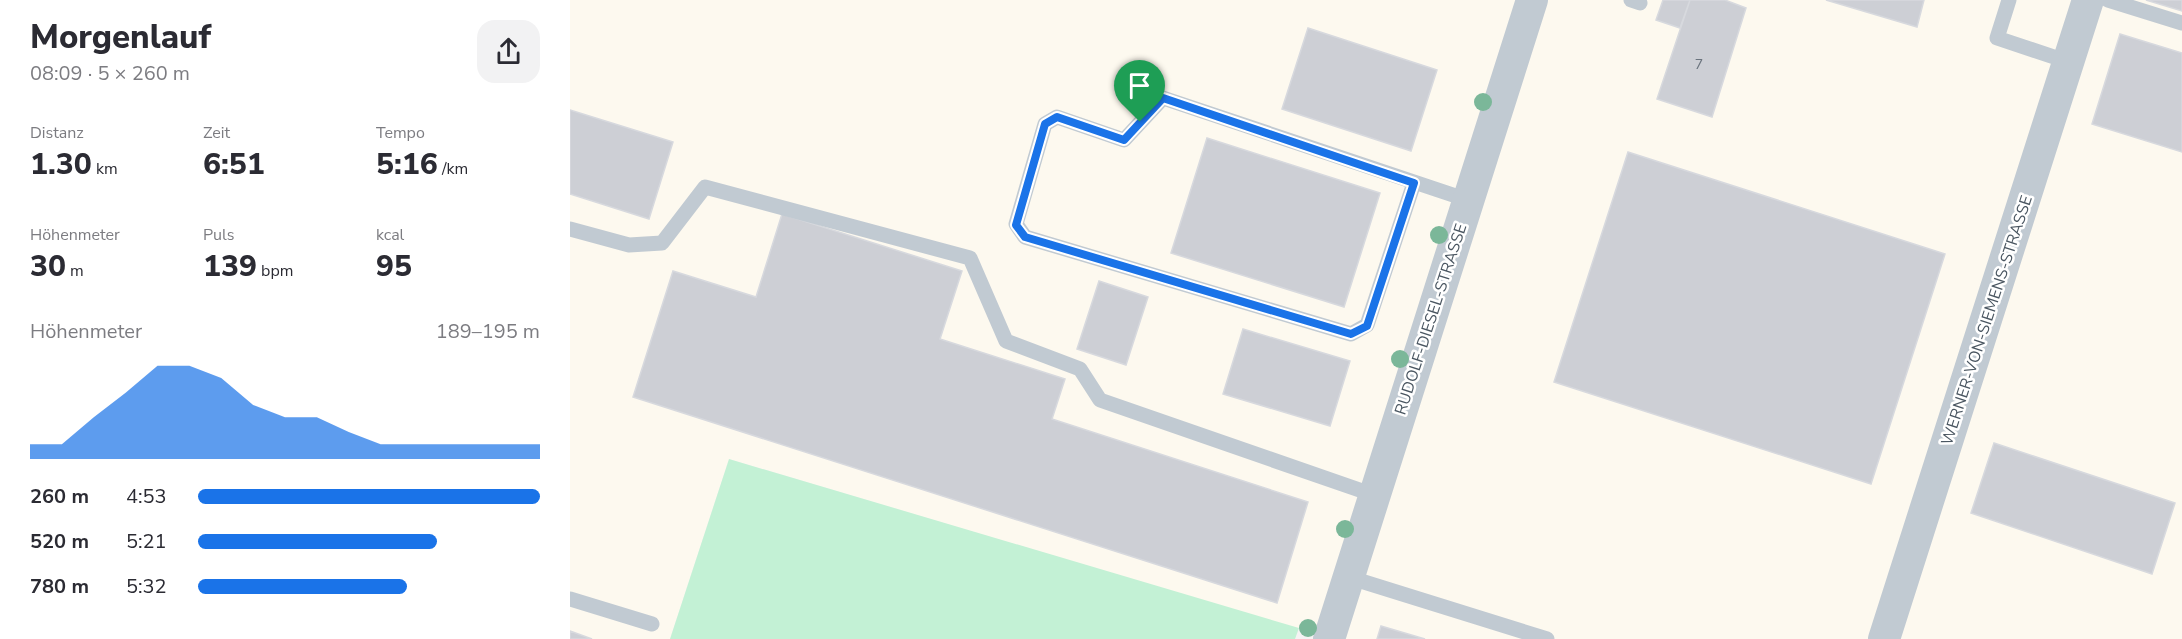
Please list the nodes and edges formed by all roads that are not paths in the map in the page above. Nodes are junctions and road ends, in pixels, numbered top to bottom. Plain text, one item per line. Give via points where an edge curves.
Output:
1 (1532, 0) edge
2 (2009, 0) edge
3 (2088, 0) edge
4 (2108, 0) edge
5 (2182, 23) edge
6 (2068, 62) junction
7 (1414, 183) junction
8 (1468, 200) junction
9 (570, 229) edge
10 (1374, 495) junction
11 (1348, 578) junction
12 (570, 599) edge
13 (652, 624) dead end
14 (1329, 639) edge
15 (1547, 639) edge
16 (1884, 639) edge

1 - 8 street, RUDOLF-DIESEL-STRASSE
2 - 6 lane via 1997,38
3 - 6 street, WERNER-VON-SIEMENS-STRASSE
4 - 5 lane
6 - 16 street, WERNER-VON-SIEMENS-STRASSE
7 - 7 lane via 1163,98 1124,140 1057,117 1045,124 1016,225 1025,237 1351,334 1367,326
7 - 8 lane
8 - 10 street, RUDOLF-DIESEL-STRASSE
9 - 10 lane via 629,245 662,243 705,187 970,258 1006,341 1080,369 1100,400
10 - 11 street, RUDOLF-DIESEL-STRASSE
11 - 14 street, RUDOLF-DIESEL-STRASSE
11 - 15 lane
12 - 13 lane

